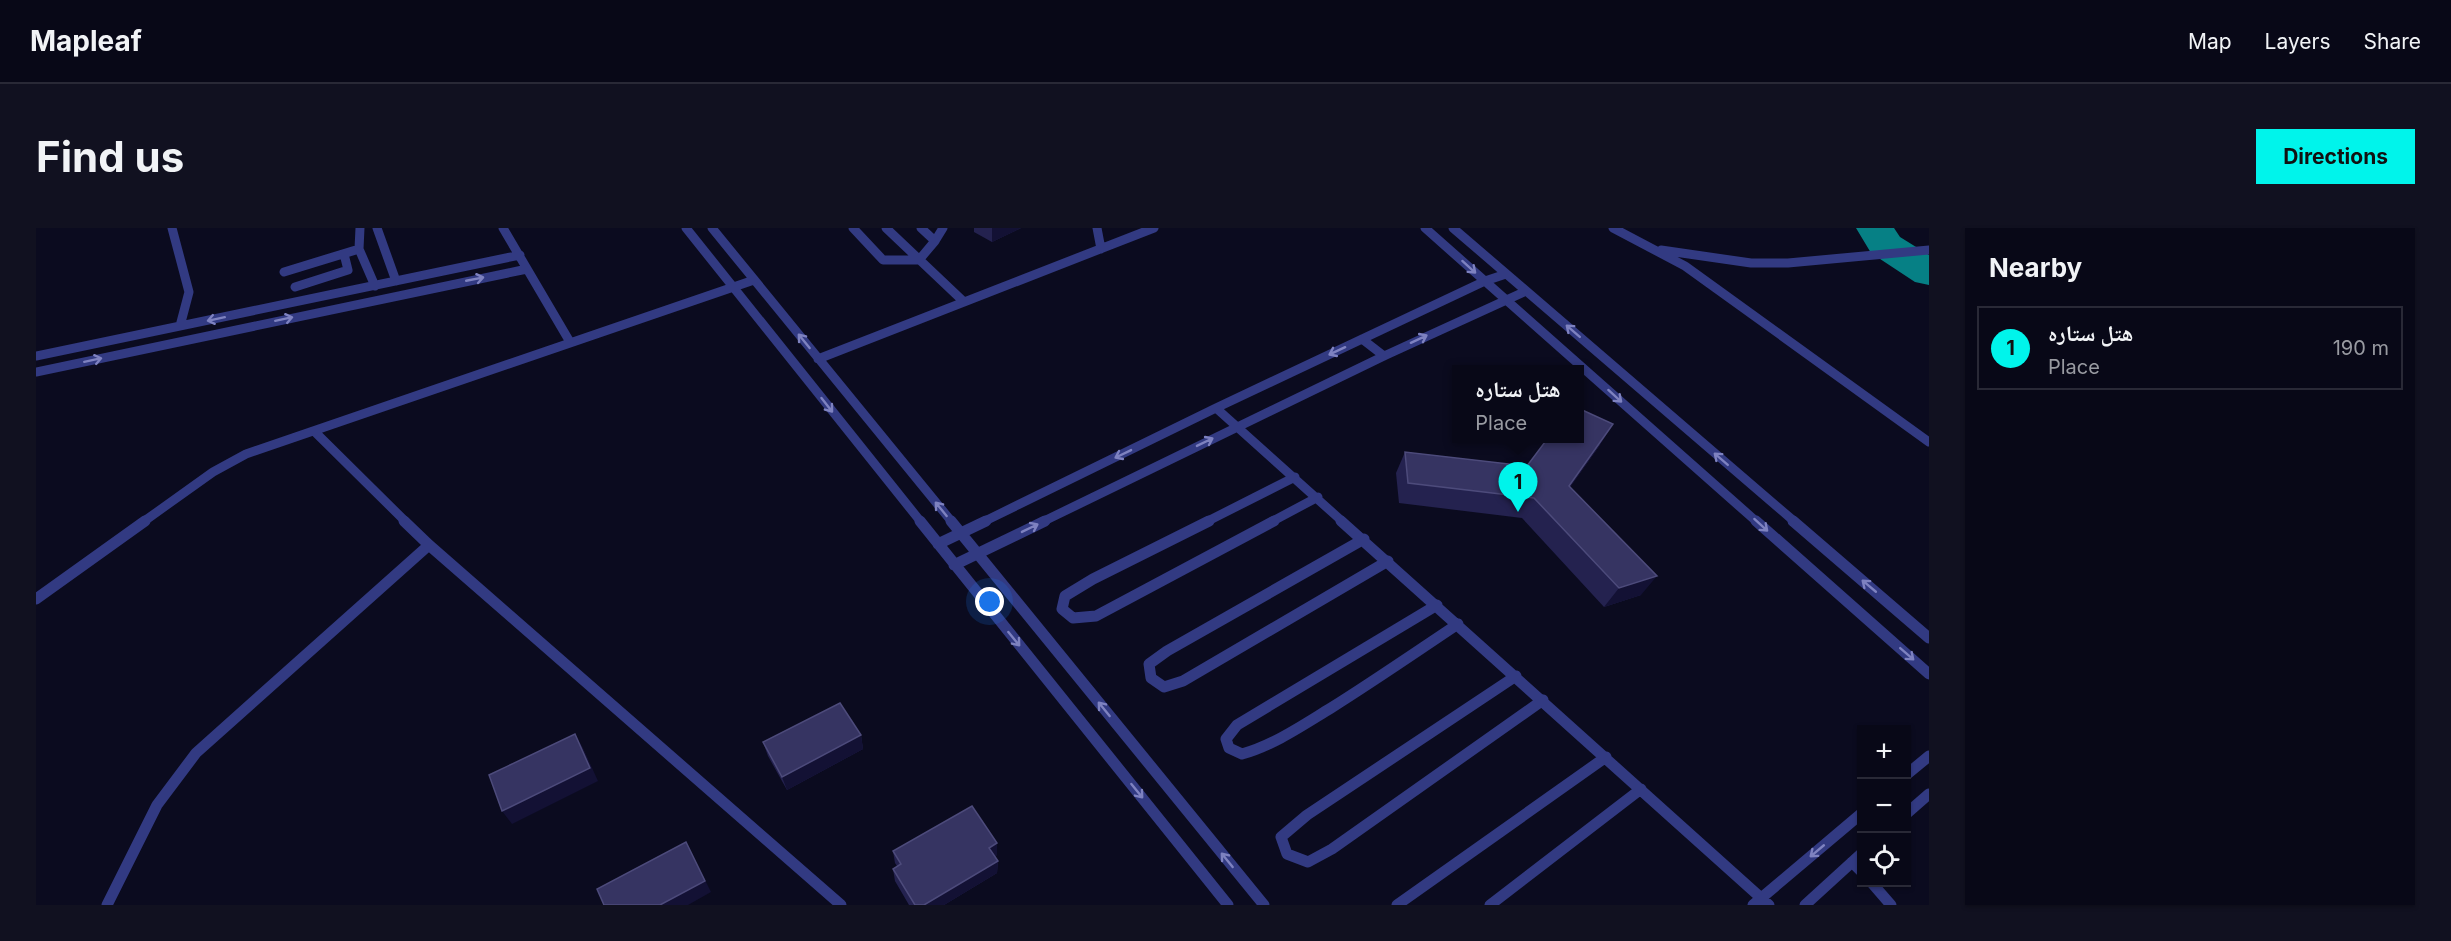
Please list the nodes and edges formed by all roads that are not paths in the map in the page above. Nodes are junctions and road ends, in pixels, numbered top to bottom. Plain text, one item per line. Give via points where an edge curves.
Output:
1 (172, 228) edge
2 (360, 228) edge
3 (377, 228) edge
4 (504, 228) edge
5 (686, 228) edge
6 (712, 228) edge
7 (853, 228) edge
8 (886, 228) edge
9 (921, 228) edge
10 (943, 228) edge
11 (1097, 228) edge
12 (1154, 228) edge
13 (1425, 228) edge
14 (1454, 228) edge
15 (1613, 228) edge
16 (935, 241) junction
17 (1652, 248) junction
18 (359, 249) junction
19 (1101, 249) junction
20 (1929, 250) edge
21 (344, 254) junction
22 (519, 255) junction
23 (919, 260) junction
24 (527, 269) junction
25 (284, 272) dead end
26 (1506, 274) junction
27 (754, 280) junction
28 (396, 281) junction
29 (1485, 281) junction
30 (375, 286) junction
31 (295, 287) dead end
32 (734, 288) junction
33 (1526, 291) junction
34 (1504, 299) junction
35 (963, 301) junction
36 (180, 326) junction
37 (1362, 339) junction
38 (570, 342) junction
39 (36, 356) edge
40 (1384, 356) junction
41 (819, 359) junction
42 (1579, 365) edge
43 (1584, 370) edge
44 (36, 372) edge
45 (1216, 408) junction
46 (1238, 426) junction
47 (315, 432) junction
48 (1929, 442) edge
49 (1295, 477) junction
50 (1318, 498) junction
51 (961, 534) junction
52 (1364, 539) junction
53 (938, 544) junction
54 (429, 545) junction
55 (978, 554) junction
56 (1388, 561) junction
57 (954, 565) junction
58 (36, 599) edge
59 (1437, 605) junction
60 (1458, 624) junction
61 (1929, 638) edge
62 (1929, 674) edge
63 (1516, 676) junction
64 (1543, 700) junction
65 (1929, 756) edge
66 (1606, 757) junction
67 (1911, 771) edge
68 (1641, 789) junction
69 (1929, 794) edge
70 (1911, 810) edge
71 (1857, 817) edge
72 (1857, 858) edge
73 (1876, 887) edge
74 (1761, 903) edge
75 (107, 905) edge
76 (841, 905) edge
77 (1228, 905) edge
78 (1264, 905) edge
79 (1397, 905) edge
80 (1490, 905) edge
81 (1804, 905) edge
82 (1892, 905) edge

1 - 36 lane via 189,292
2 - 18 lane
3 - 28 lane
4 - 22 lane
5 - 32 lane
6 - 27 lane
7 - 23 lane via 883,260
8 - 23 lane
9 - 16 lane
10 - 16 lane
11 - 19 lane
12 - 19 lane
13 -> 29 lane
14 - 26 lane
15 - 17 lane
16 - 23 lane
17 - 20 lane via 1751,262 1788,263
17 - 48 lane via 1685,266
18 - 21 lane
18 - 30 lane
19 - 35 lane
21 - 25 lane
21 - 31 lane via 348,270
22 - 24 lane
22 - 28 lane
23 - 35 lane
24 - 38 lane
44 -> 24 lane
26 - 29 lane
26 - 33 lane
27 - 32 lane
41 -> 27 lane
28 - 30 lane
29 - 34 lane
29 - 37 lane
30 -> 36 lane
32 - 38 lane
32 -> 53 lane
33 - 34 lane
61 -> 33 lane
40 -> 34 lane
34 -> 42 lane
35 - 41 lane
36 - 39 lane
37 - 40 lane
37 -> 45 lane
38 - 47 lane
40 - 46 lane
51 -> 41 lane
43 -> 62 lane
45 - 46 lane
45 -> 51 lane
46 - 49 lane
55 -> 46 lane
47 - 54 lane
47 - 58 lane via 246,454 213,472
49 - 50 lane
49 - 50 lane via 1094,579 1065,596 1062,609 1073,618 1096,616
50 - 52 lane
51 - 53 lane
51 - 55 lane
52 - 56 lane
52 - 56 lane via 1167,651 1149,664 1150,678 1164,687 1183,681
53 - 57 lane
54 - 75 lane via 196,753 157,805
54 - 76 lane
55 - 57 lane
78 -> 55 lane
56 - 59 lane
57 -> 77 lane
59 - 60 lane
59 - 60 lane via 1237,725 1226,739 1229,748 1242,754 1258,750 1302,726
60 - 63 lane
63 - 64 lane
63 - 64 lane via 1307,815 1281,837 1287,854 1308,862 1332,849
64 - 66 lane
65 - 67 lane
66 - 68 lane
66 - 79 lane
68 - 74 lane
68 - 80 lane
69 - 70 lane
71 -> 74 lane
72 - 81 lane
73 - 82 lane

